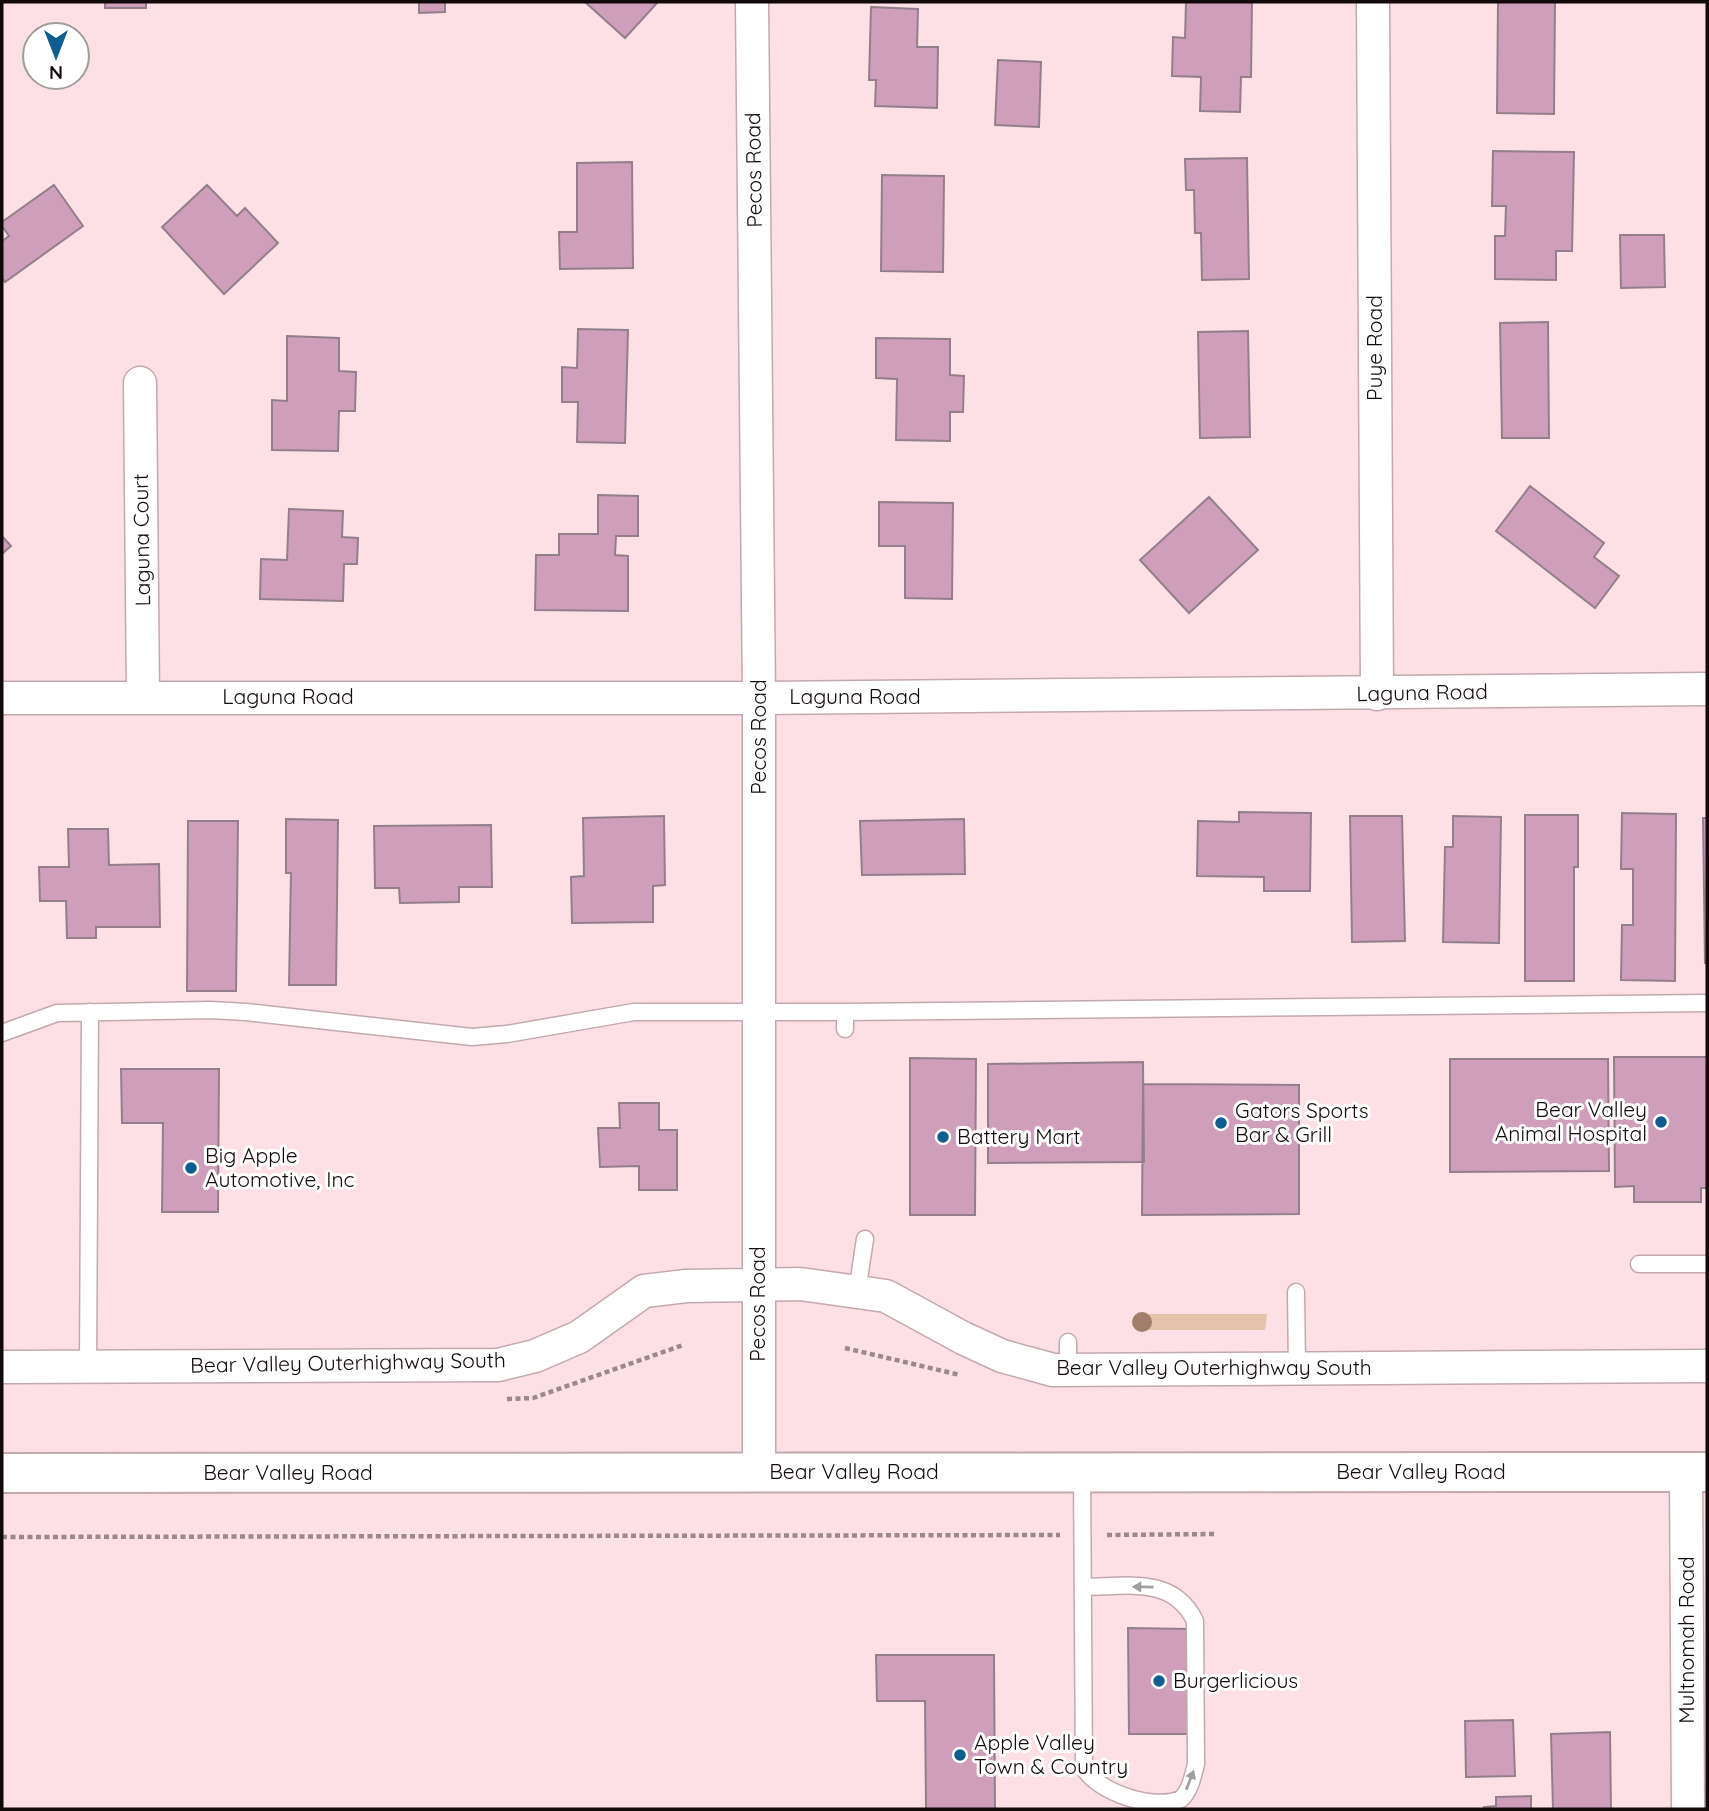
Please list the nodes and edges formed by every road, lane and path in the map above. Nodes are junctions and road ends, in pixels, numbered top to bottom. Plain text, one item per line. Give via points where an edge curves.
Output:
1 (752, 2) edge
2 (1373, 2) edge
3 (140, 383) dead end
4 (1707, 689) edge
5 (1377, 694) junction
6 (143, 697) junction
7 (2, 698) edge
8 (758, 698) junction
9 (1707, 1003) edge
10 (90, 1012) junction
11 (760, 1012) junction
12 (845, 1012) junction
13 (845, 1029) dead end
14 (2, 1033) edge
15 (865, 1240) dead end
16 (1639, 1264) dead end
17 (1707, 1264) edge
18 (758, 1285) junction
19 (857, 1292) junction
20 (1296, 1292) dead end
21 (1707, 1366) edge
22 (2, 1367) edge
23 (88, 1367) junction
24 (1297, 1368) junction
25 (760, 1472) junction
26 (1082, 1472) junction
27 (1697, 1472) edge
28 (2, 1474) edge
29 (1215, 1534) dead end
30 (1083, 1535) junction
31 (2, 1537) edge
32 (1083, 1587) junction
33 (1695, 1796) edge

1 - 8 street, Pecos Road
2 - 5 street, Puye Road
3 - 6 street, Laguna Court
4 - 5 street, Laguna Road
5 - 8 street, Laguna Road
6 - 7 street, Laguna Road
6 - 8 street, Laguna Road
8 - 11 street, Pecos Road
9 - 12 lane
10 - 11 lane via 246,1012 489,1037 624,1013
10 - 14 lane via 57,1013
10 - 23 lane
11 - 12 lane
11 - 18 street, Pecos Road
12 - 13 lane
15 - 19 lane
16 - 17 lane
18 - 19 street, Bear Valley Outerhighway South via 800,1284
18 - 23 street, Bear Valley Outerhighway South via 644,1291 579,1337 535,1356 498,1365
18 - 25 street, Pecos Road
19 - 24 street, Bear Valley Outerhighway South via 886,1296 1002,1356 1053,1370 1068,1356
20 - 24 lane
21 - 24 street, Bear Valley Outerhighway South
22 - 23 street, Bear Valley Outerhighway South
25 - 26 main road, Bear Valley Road
25 - 28 main road, Bear Valley Road
26 - 27 main road, Bear Valley Road
26 - 30 lane
27 - 33 street, Multnomah Road
29 - 30 path
30 - 31 path
30 - 32 lane
32 -> 32 lane via 1084,1768 1095,1783 1121,1799 1140,1805 1172,1804 1191,1783 1195,1764 1195,1621 1176,1596 1154,1587

